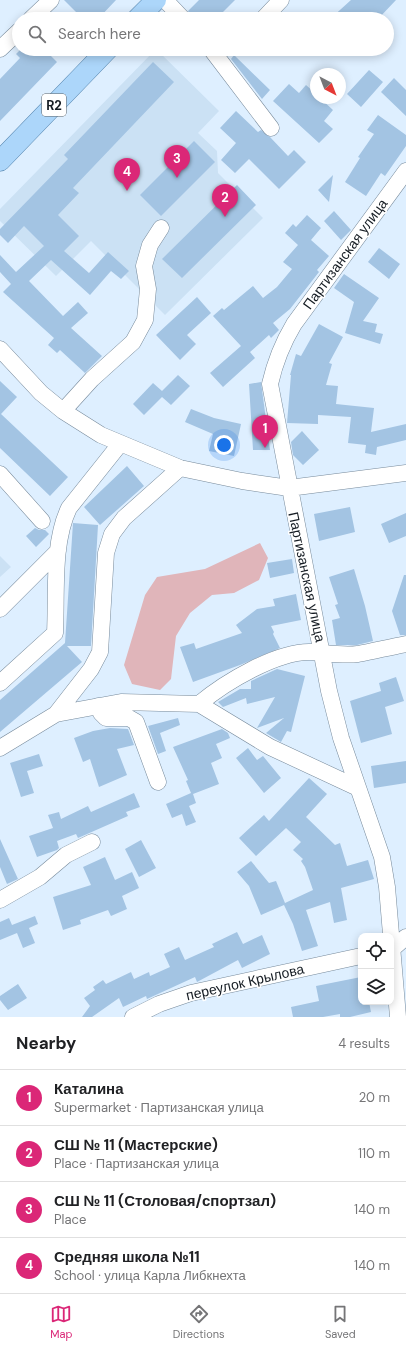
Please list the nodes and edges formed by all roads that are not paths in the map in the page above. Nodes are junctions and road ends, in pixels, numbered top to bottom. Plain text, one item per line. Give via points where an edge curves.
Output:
1 (51, 0) edge
2 (156, 0) edge
3 (165, 0) edge
4 (280, 0) edge
5 (38, 12) edge
6 (144, 12) edge
7 (177, 12) edge
8 (269, 12) edge
9 (12, 38) edge
10 (0, 49) edge
11 (101, 56) edge
12 (216, 56) edge
13 (272, 128) dead end
14 (0, 161) edge
15 (406, 171) edge
16 (161, 228) dead end
17 (0, 349) edge
18 (63, 411) junction
19 (120, 444) junction
20 (180, 468) junction
21 (406, 473) edge
22 (0, 474) edge
23 (289, 488) junction
24 (42, 521) dead end
25 (58, 551) junction
26 (0, 609) edge
27 (406, 644) edge
28 (323, 654) junction
29 (0, 683) edge
30 (199, 704) junction
31 (98, 706) junction
32 (56, 714) junction
33 (0, 748) edge
34 (158, 782) dead end
35 (358, 788) junction
36 (92, 842) dead end
37 (0, 900) edge
38 (391, 933) edge
39 (406, 937) edge
40 (394, 948) edge
41 (358, 957) edge
42 (394, 969) edge
43 (133, 1017) edge
44 (398, 1017) edge

1 - 5 street
2 - 6 main road
3 - 7 street
4 - 8 street
9 - 10 street
11 - 14 main road, R2
12 - 13 street
15 - 23 street, Партизанская улица via 294,324 275,361 270,384
16 - 18 street via 150,245 144,266 148,289 145,320 133,342 92,379
17 - 18 street via 41,393
18 - 19 street
19 - 20 street
19 - 25 street via 69,508 63,520
20 - 23 street via 242,482
20 - 32 street via 124,518 112,534 106,553 100,652 91,669
21 - 23 street
22 - 24 street
23 - 28 street, Партизанская улица
25 - 26 street
25 - 29 street via 56,633
27 - 28 street via 357,654
28 - 30 street via 311,652 281,657 234,678
28 - 35 street, Партизанская улица via 341,738
30 - 31 street via 121,702
30 - 35 street via 270,747
31 - 32 street
31 - 34 street via 106,718 129,718 136,722
32 - 33 street
35 - 38 street, Партизанская улица via 382,857
36 - 37 street via 66,855 40,877
39 - 40 street
41 - 43 street, переулок Крылова via 191,993 159,1004
42 - 44 street, Партизанская улица

